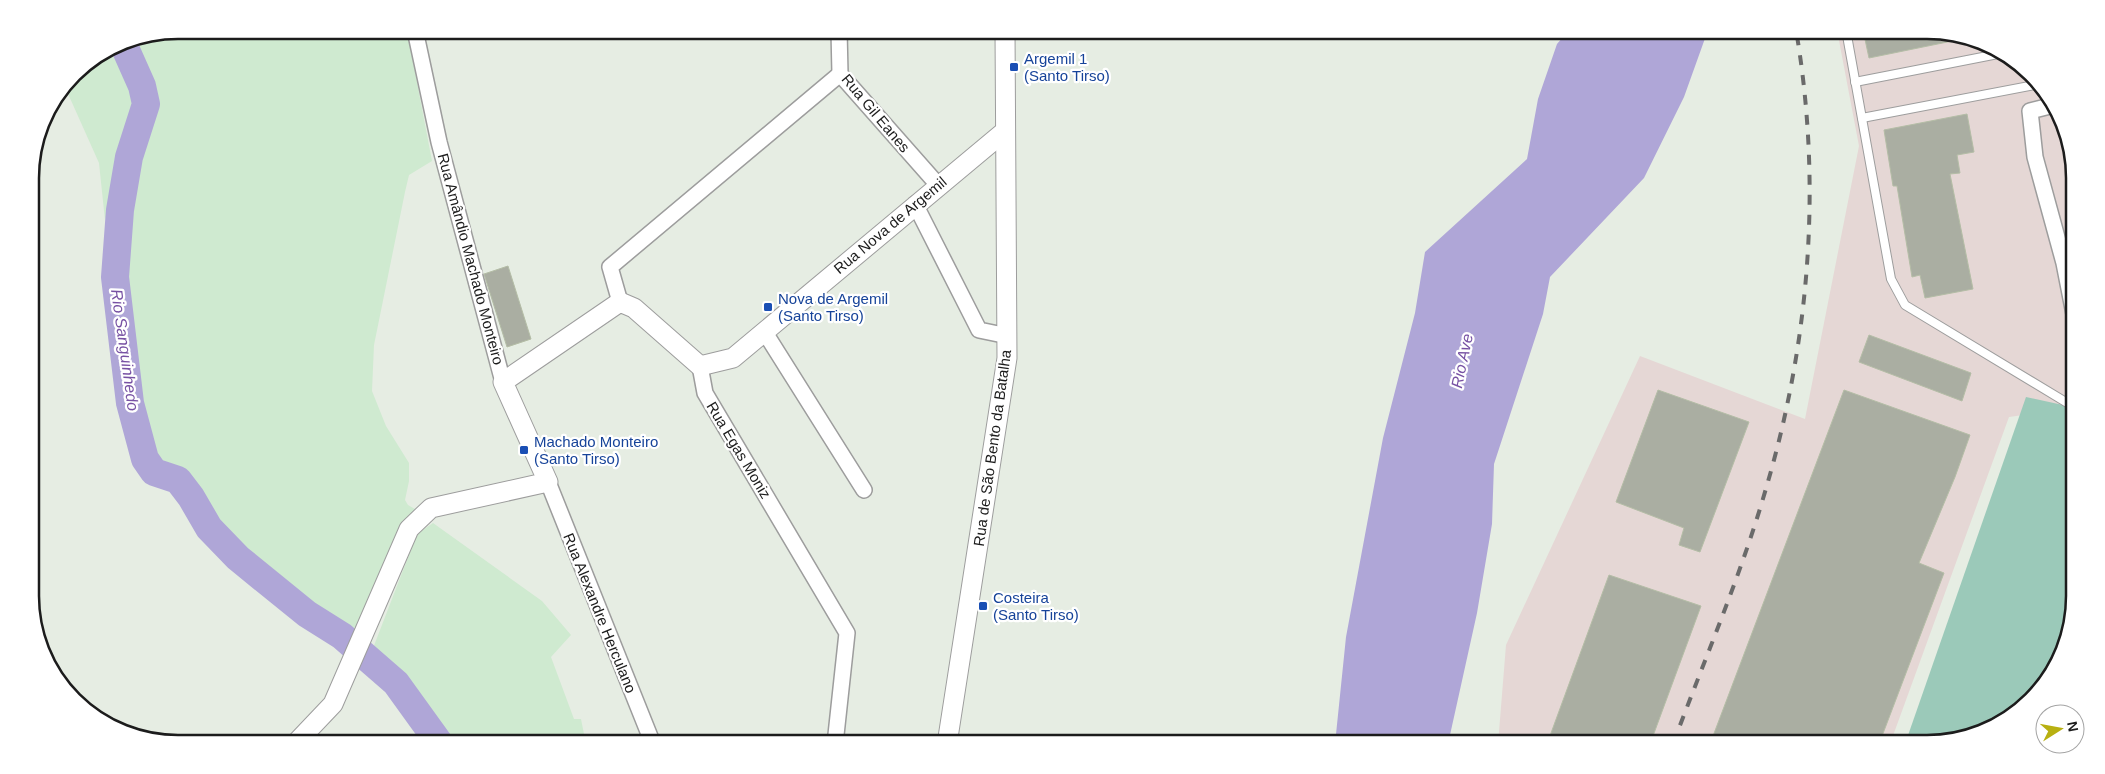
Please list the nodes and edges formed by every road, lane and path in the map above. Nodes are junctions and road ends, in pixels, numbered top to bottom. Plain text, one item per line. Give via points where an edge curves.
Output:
1 (418, 39) edge
2 (839, 39) edge
3 (1005, 39) edge
4 (1848, 39) edge
5 (1992, 55) edge
6 (840, 74) junction
7 (1855, 82) junction
8 (2032, 86) edge
9 (2047, 107) edge
10 (1862, 118) junction
11 (1005, 131) junction
12 (938, 185) junction
13 (916, 204) junction
14 (2066, 273) edge
15 (620, 302) junction
16 (764, 331) junction
17 (1008, 336) junction
18 (700, 366) junction
19 (503, 382) junction
20 (2066, 402) edge
21 (548, 482) junction
22 (864, 490) dead end
23 (304, 735) edge
24 (649, 735) edge
25 (836, 735) edge
26 (948, 735) edge

1 - 19 street, Rua Amândio Machado Monteiro via 439,142
2 - 6 street, Rua Gil Eanes
3 - 11 street, Rua de São Bento da Batalha
4 - 7 lane
5 - 7 lane
6 - 12 street, Rua Gil Eanes
6 - 15 street via 610,267
7 - 10 lane
8 - 10 lane
9 - 14 street via 2030,111 2035,157
10 - 20 lane via 1891,279 1906,305
11 - 12 street, Rua Nova de Argemil
11 - 17 street, Rua de São Bento da Batalha
12 - 13 street, Rua Nova de Argemil
13 - 16 street, Rua Nova de Argemil
13 - 17 street via 978,330
15 - 18 street via 634,308
15 - 19 street
16 - 18 street, Rua Nova de Argemil via 732,358
16 - 22 street
17 - 26 street, Rua de São Bento da Batalha
18 - 25 street, Rua Egas Moniz via 705,393 847,633
19 - 21 street, Rua Amândio Machado Monteiro
21 - 23 street via 431,508 409,529 333,704
21 - 24 street, Rua Alexandre Herculano

